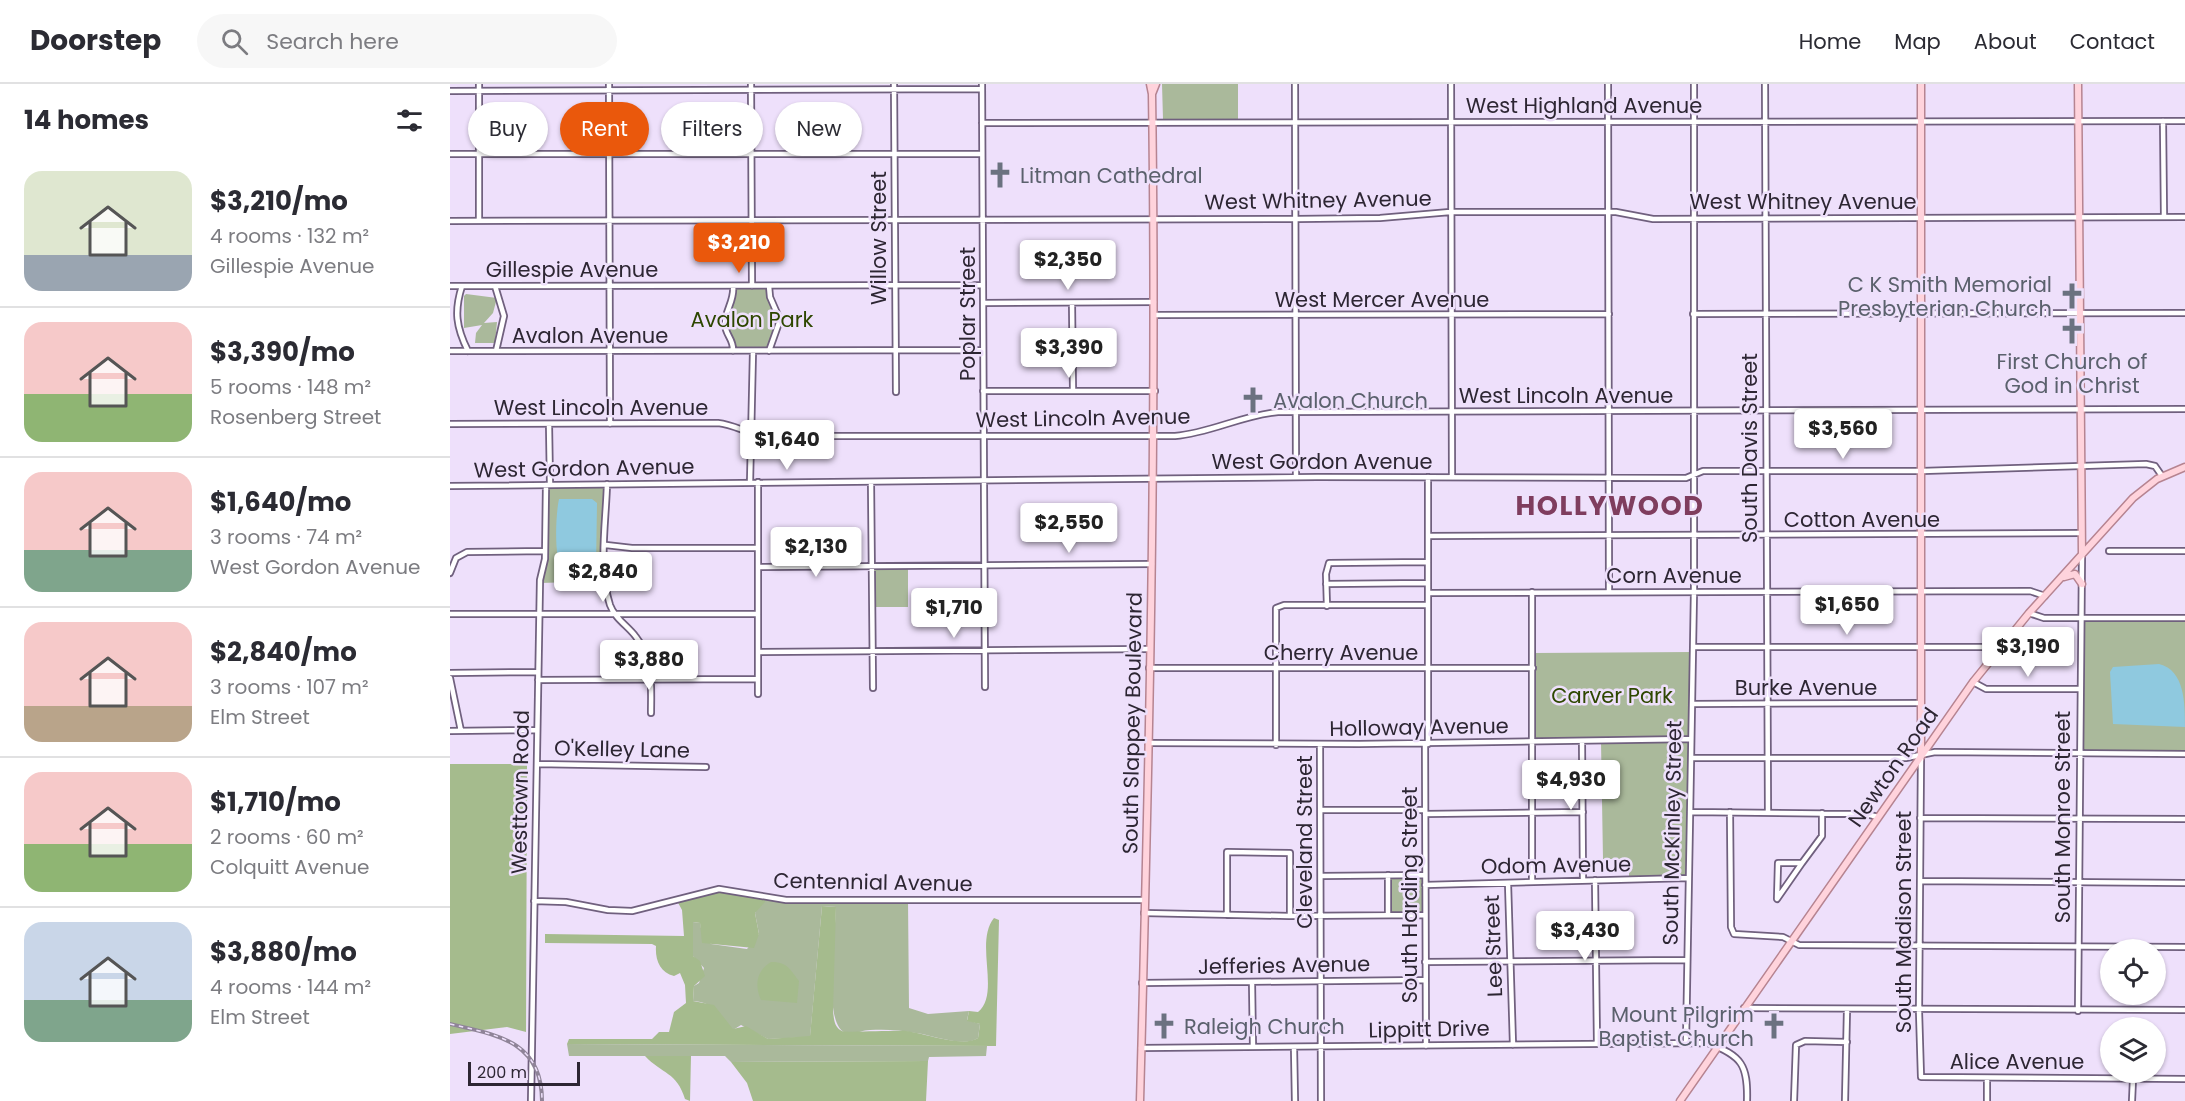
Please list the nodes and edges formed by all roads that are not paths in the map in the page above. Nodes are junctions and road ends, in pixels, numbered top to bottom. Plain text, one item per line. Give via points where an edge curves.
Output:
1 (479, 84) edge
2 (1150, 84) edge
3 (1156, 84) edge
4 (1295, 84) edge
5 (1451, 84) edge
6 (1608, 84) edge
7 (1694, 84) edge
8 (1765, 84) edge
9 (1921, 84) edge
10 (2078, 84) edge
11 (609, 86) edge
12 (894, 86) edge
13 (752, 87) edge
14 (982, 87) edge
15 (450, 91) edge
16 (479, 91) junction
17 (1152, 94) junction
18 (479, 102) edge
19 (609, 102) edge
20 (1764, 121) junction
21 (1921, 121) junction
22 (2079, 121) junction
23 (2163, 121) junction
24 (2185, 121) edge
25 (1450, 122) junction
26 (1608, 122) junction
27 (1694, 122) junction
28 (982, 123) junction
29 (1153, 123) junction
30 (1296, 123) junction
31 (450, 154) edge
32 (468, 154) edge
33 (763, 154) edge
34 (895, 154) junction
35 (982, 154) junction
36 (479, 156) edge
37 (609, 156) edge
38 (752, 156) edge
39 (1609, 212) junction
40 (1450, 213) junction
41 (1922, 217) junction
42 (2079, 217) junction
43 (2164, 217) junction
44 (2185, 217) edge
45 (1693, 218) junction
46 (1764, 218) junction
47 (1297, 219) junction
48 (610, 220) junction
49 (752, 220) junction
50 (894, 220) junction
51 (982, 220) junction
52 (1154, 220) junction
53 (450, 221) edge
54 (479, 221) junction
55 (982, 285) junction
56 (450, 286) edge
57 (462, 286) junction
58 (495, 286) junction
59 (610, 286) junction
60 (732, 286) junction
61 (752, 286) junction
62 (769, 286) junction
63 (895, 286) junction
64 (1154, 302) junction
65 (982, 303) junction
66 (1072, 303) junction
67 (2185, 313) edge
68 (1609, 314) junction
69 (1693, 314) junction
70 (1922, 314) junction
71 (2080, 314) junction
72 (1154, 315) junction
73 (1765, 315) junction
74 (1296, 316) junction
75 (1451, 316) junction
76 (983, 350) junction
77 (450, 351) edge
78 (468, 351) junction
79 (496, 351) junction
80 (610, 351) junction
81 (732, 351) junction
82 (753, 351) junction
83 (769, 351) junction
84 (895, 351) junction
85 (983, 391) junction
86 (1073, 391) junction
87 (1155, 391) junction
88 (896, 392) dead end
89 (2080, 409) junction
90 (2185, 409) edge
91 (1765, 410) junction
92 (1922, 410) junction
93 (1451, 411) junction
94 (1609, 411) junction
95 (1693, 411) junction
96 (1295, 412) junction
97 (450, 424) edge
98 (549, 424) junction
99 (610, 424) junction
100 (750, 434) junction
101 (984, 436) junction
102 (1154, 436) junction
103 (2081, 465) junction
104 (2185, 467) edge
105 (1765, 471) junction
106 (1922, 471) junction
107 (1693, 473) junction
108 (2162, 476) junction
109 (1296, 477) junction
110 (1428, 477) junction
111 (1452, 477) junction
112 (1610, 477) junction
113 (1154, 479) junction
114 (985, 481) junction
115 (758, 482) junction
116 (871, 482) junction
117 (750, 483) junction
118 (607, 484) junction
119 (548, 485) junction
120 (450, 486) edge
121 (2081, 530) junction
122 (1921, 535) junction
123 (2100, 535) junction
124 (1428, 536) junction
125 (1610, 536) junction
126 (1694, 536) junction
127 (1766, 536) junction
128 (606, 545) junction
129 (758, 548) junction
130 (546, 551) junction
131 (2109, 551) dead end
132 (2185, 551) edge
133 (2082, 555) junction
134 (1428, 562) junction
135 (1152, 564) junction
136 (873, 566) junction
137 (984, 566) junction
138 (758, 567) junction
139 (450, 573) edge
140 (2060, 579) junction
141 (1326, 584) junction
142 (1428, 584) junction
143 (2082, 584) junction
144 (1694, 591) junction
145 (1532, 592) junction
146 (1610, 592) junction
147 (1766, 592) junction
148 (1921, 592) junction
149 (1428, 593) junction
150 (2045, 596) junction
151 (1428, 605) junction
152 (1327, 606) junction
153 (2029, 613) junction
154 (450, 614) edge
155 (539, 614) junction
156 (758, 614) junction
157 (615, 615) junction
158 (2081, 618) junction
159 (2185, 618) edge
160 (1693, 647) junction
161 (1766, 647) junction
162 (1921, 647) junction
163 (1150, 649) junction
164 (873, 650) junction
165 (985, 650) junction
166 (1998, 651) junction
167 (758, 652) junction
168 (1149, 668) junction
169 (1276, 668) junction
170 (1428, 668) junction
171 (1533, 668) junction
172 (450, 672) edge
173 (538, 672) junction
174 (450, 678) edge
175 (758, 679) junction
176 (538, 680) junction
177 (651, 680) junction
178 (1973, 682) junction
179 (985, 687) dead end
180 (873, 688) dead end
181 (2079, 689) junction
182 (758, 694) dead end
183 (1766, 703) junction
184 (1692, 704) junction
185 (1921, 704) junction
186 (651, 713) dead end
187 (537, 730) junction
188 (450, 731) edge
189 (461, 731) junction
190 (1691, 739) junction
191 (1582, 741) junction
192 (1533, 742) junction
193 (1148, 743) junction
194 (1427, 744) junction
195 (1276, 745) junction
196 (1320, 745) junction
197 (2079, 753) junction
198 (2185, 754) edge
199 (1921, 755) junction
200 (1691, 758) junction
201 (1767, 758) junction
202 (537, 764) junction
203 (706, 767) dead end
204 (1321, 810) junction
205 (1425, 812) junction
206 (1582, 812) junction
207 (1690, 812) junction
208 (1730, 812) junction
209 (1532, 813) junction
210 (1768, 813) junction
211 (1821, 813) junction
212 (1878, 817) junction
213 (1920, 818) junction
214 (2078, 818) junction
215 (2185, 819) edge
216 (1802, 863) junction
217 (1388, 875) junction
218 (1425, 875) junction
219 (1321, 876) junction
220 (1688, 878) junction
221 (1583, 880) junction
222 (1595, 880) junction
223 (1920, 881) junction
224 (1532, 882) junction
225 (2078, 882) junction
226 (1508, 883) junction
227 (2185, 883) edge
228 (1425, 885) junction
229 (534, 900) junction
230 (1144, 900) junction
231 (1144, 913) junction
232 (1227, 915) junction
233 (1388, 915) junction
234 (1425, 915) junction
235 (1290, 916) junction
236 (1320, 916) junction
237 (1791, 941) junction
238 (1919, 946) junction
239 (2078, 947) junction
240 (2185, 947) edge
241 (1686, 960) junction
242 (1425, 962) junction
243 (1511, 962) junction
244 (1596, 962) junction
245 (1425, 980) junction
246 (1320, 981) junction
247 (1252, 982) junction
248 (1142, 983) junction
249 (1744, 1008) junction
250 (1847, 1010) junction
251 (2185, 1010) edge
252 (1918, 1011) junction
253 (2078, 1011) junction
254 (1846, 1042) junction
255 (1597, 1043) junction
256 (1686, 1043) junction
257 (1513, 1045) junction
258 (1426, 1046) junction
259 (1253, 1047) junction
260 (1294, 1047) junction
261 (1321, 1047) junction
262 (1718, 1047) junction
263 (1141, 1048) junction
264 (1921, 1077) joint
265 (1987, 1078) junction
266 (2100, 1078) edge
267 (2166, 1078) edge
268 (2185, 1078) edge
269 (2133, 1083) edge
270 (531, 1101) edge
271 (1140, 1101) edge
272 (1295, 1101) edge
273 (1321, 1101) edge
274 (1680, 1101) edge
275 (1748, 1101) edge
276 (1794, 1101) edge
277 (1845, 1101) edge
278 (1987, 1101) edge
279 (2132, 1101) edge

1 - 16 street
2 - 17 main road, South Slappey Boulevard
3 - 17 main road, South Slappey Boulevard
4 - 30 street
5 - 25 street
6 - 26 street
7 - 27 street, South McKinley Street
8 - 20 street, South Davis Street
9 - 21 main road, South Madison Street
10 - 22 main road, South Monroe Street
11 - 13 street
11 - 16 street
11 - 19 street
12 - 13 street
12 - 14 street
12 - 34 street, Willow Street
14 - 28 street, Poplar Street
15 - 16 street
16 - 18 street
17 - 29 main road, South Slappey Boulevard
20 - 21 street, West Highland Avenue
20 - 27 street, West Highland Avenue
20 - 46 street, South Davis Street
21 - 22 street, West Highland Avenue
21 - 41 main road, South Madison Street
22 - 23 street, West Highland Avenue
22 - 42 main road, South Monroe Street
23 - 24 street, West Highland Avenue
23 - 43 street
25 - 26 street, West Highland Avenue
25 - 30 street, West Highland Avenue
25 - 40 street
26 - 27 street, West Highland Avenue
26 - 39 street
27 - 45 street, South McKinley Street
28 - 29 street, West Highland Avenue
28 - 35 street, Poplar Street
29 - 30 street, West Highland Avenue
29 - 52 main road, South Slappey Boulevard
30 - 47 street
31 - 32 street
33 - 34 street
34 - 35 street
34 - 50 street, Willow Street
35 - 51 street, Poplar Street
36 - 54 street
37 - 48 street
38 - 49 street
39 - 40 street, West Whitney Avenue
39 - 45 street, West Whitney Avenue via 1643,218
39 - 68 street
40 - 47 street, West Whitney Avenue
40 - 75 street
41 - 42 street, West Whitney Avenue
41 - 46 street, West Whitney Avenue
41 - 70 main road, South Madison Street
42 - 43 street, West Whitney Avenue
42 - 71 main road, South Monroe Street
43 - 44 street, West Whitney Avenue
45 - 46 street, West Whitney Avenue
45 - 69 street, South McKinley Street
46 - 73 street, South Davis Street
47 - 52 street, West Whitney Avenue
47 - 74 street
48 - 49 street, West Whitney Avenue
48 - 54 street, West Whitney Avenue
48 - 59 street
49 - 50 street, West Whitney Avenue
49 - 61 street
50 - 51 street, West Whitney Avenue
50 - 63 street, Willow Street
51 - 52 street, West Whitney Avenue
51 - 55 street, Poplar Street
52 - 64 main road, South Slappey Boulevard
53 - 54 street, West Whitney Avenue
55 - 63 street, Gillespie Avenue
55 - 65 street, Poplar Street
56 - 57 street, Gillespie Avenue
57 - 58 street, Gillespie Avenue
57 - 78 street via 455,321
58 - 59 street, Gillespie Avenue
58 - 79 street via 504,316
59 - 60 street, Gillespie Avenue
59 - 80 street
60 - 61 street, Gillespie Avenue
60 - 81 street via 725,323 732,337
61 - 62 street, Gillespie Avenue
62 - 63 street, Gillespie Avenue
62 - 83 street via 780,320
63 - 84 street, Willow Street
64 - 66 street
64 - 72 main road, South Slappey Boulevard
65 - 66 street
65 - 76 street, Poplar Street
66 - 86 street
67 - 71 street
68 - 75 street, West Mercer Avenue
68 - 94 street
69 - 73 street
69 - 95 street, South McKinley Street
70 - 71 street
70 - 73 street
70 - 92 main road, South Madison Street
71 - 89 main road, South Monroe Street
72 - 74 street, West Mercer Avenue
72 - 87 main road, South Slappey Boulevard
73 - 91 street, South Davis Street
74 - 75 street, West Mercer Avenue
74 - 96 street
75 - 93 street
76 - 84 street, Avalon Avenue
76 - 85 street, Poplar Street
77 - 78 street, Avalon Avenue
78 - 79 street, Avalon Avenue
79 - 80 street, Avalon Avenue
80 - 81 street, Avalon Avenue
80 - 99 street
81 - 82 street, Avalon Avenue
82 - 83 street, Avalon Avenue
82 - 100 street
83 - 84 street, Avalon Avenue
84 - 88 street, Willow Street
85 - 86 street
85 - 101 street, Poplar Street
86 - 87 street
87 - 102 main road, South Slappey Boulevard
89 - 90 street, West Lincoln Avenue
89 - 92 street, West Lincoln Avenue
89 - 103 main road, South Monroe Street
91 - 92 street, West Lincoln Avenue
91 - 95 street, West Lincoln Avenue
91 - 105 street, South Davis Street
92 - 106 main road, South Madison Street
93 - 94 street, West Lincoln Avenue
93 - 96 street, West Lincoln Avenue
93 - 111 street
94 - 95 street, West Lincoln Avenue
94 - 112 street
95 - 107 street, South McKinley Street
96 - 102 street, West Lincoln Avenue via 1250,416 1200,433
96 - 109 street
97 - 98 street, West Lincoln Avenue
98 - 99 street, West Lincoln Avenue
98 - 119 street, Westtown Road
99 - 100 street, West Lincoln Avenue via 718,423
100 - 101 street, West Lincoln Avenue
100 - 117 street
101 - 102 street, West Lincoln Avenue
101 - 114 street, Poplar Street
102 - 113 main road, South Slappey Boulevard
103 - 106 street, West Gordon Avenue
103 - 108 street, West Gordon Avenue via 2146,464 2155,466
103 - 121 main road, South Monroe Street
104 - 108 main road
105 - 106 street, West Gordon Avenue
105 - 107 street, West Gordon Avenue
105 - 127 street, South Davis Street
106 - 122 main road, South Madison Street
107 - 112 street, West Gordon Avenue via 1686,478
107 - 126 street, South McKinley Street
108 - 123 main road, Newton Road via 2137,494
109 - 110 street, West Gordon Avenue
109 - 113 street, West Gordon Avenue
110 - 111 street, West Gordon Avenue
110 - 124 street, South Harding Street
111 - 112 street, West Gordon Avenue
112 - 125 street
113 - 114 street, West Gordon Avenue
113 - 135 main road, South Slappey Boulevard
114 - 116 street, West Gordon Avenue
114 - 137 street, Poplar Street
115 - 116 street, West Gordon Avenue
115 - 117 street, West Gordon Avenue
115 - 129 street
116 - 136 street
117 - 118 street, West Gordon Avenue
118 - 119 street, West Gordon Avenue
118 - 128 street
119 - 120 street, West Gordon Avenue
119 - 130 street, Westtown Road
121 - 122 street, Cotton Avenue
121 - 123 main road via 2086,536
121 - 133 main road, South Monroe Street
122 - 127 street, Cotton Avenue
122 - 148 main road, South Madison Street
123 - 133 main road, Newton Road
124 - 125 street, Cotton Avenue
124 - 134 street, South Harding Street
125 - 126 street, Cotton Avenue
125 - 146 street
126 - 127 street, Cotton Avenue
126 - 144 street, South McKinley Street
127 - 147 street, South Davis Street
128 - 129 street
128 - 157 street via 606,589
129 - 138 street
130 - 139 street via 467,552 456,558
130 - 155 street, Westtown Road
131 - 132 street
133 - 140 main road, Newton Road
133 - 143 street, South Monroe Street
134 - 141 street via 1333,562 1327,567
134 - 142 street, South Harding Street
135 - 137 street
135 - 163 main road, South Slappey Boulevard
136 - 137 street
136 - 138 street
136 - 164 street
137 - 165 street, Poplar Street
138 - 156 street
140 - 143 main road via 2075,574
140 - 150 main road, Newton Road
141 - 142 street
141 - 152 street
142 - 149 street, South Harding Street
143 - 158 street, South Monroe Street
144 - 146 street, Corn Avenue
144 - 147 street, Corn Avenue
144 - 160 street, South McKinley Street
145 - 146 street, Corn Avenue
145 - 149 street, Corn Avenue
145 - 171 street, Lee Street
147 - 148 street, Corn Avenue
147 - 161 street, South Davis Street
148 - 150 street, Corn Avenue via 2030,591
148 - 162 main road, South Madison Street
149 - 151 street, South Harding Street
150 - 153 main road, Newton Road
151 - 152 street
151 - 170 street, South Harding Street
152 - 169 street, Cleveland Street via 1276,608
153 - 158 street via 2044,618
153 - 166 main road, Newton Road
154 - 155 street
155 - 157 street
155 - 173 street, Westtown Road
156 - 157 street
156 - 167 street
157 - 177 street via 641,644
158 - 159 street
158 - 181 street, South Monroe Street
160 - 161 street
160 - 184 street, South McKinley Street
161 - 162 street
161 - 183 street, South Davis Street
162 - 166 street via 1983,647
162 - 185 main road, South Madison Street
163 - 165 street
163 - 168 main road, South Slappey Boulevard
164 - 165 street
164 - 167 street
164 - 180 street
165 - 179 street, Poplar Street
166 - 178 main road, Newton Road
167 - 175 street
168 - 169 street, Cherry Avenue
168 - 193 main road, South Slappey Boulevard
169 - 170 street, Cherry Avenue
169 - 195 street, Cleveland Street
170 - 171 street, Cherry Avenue
170 - 194 street, South Harding Street
171 - 192 street, Lee Street
172 - 173 street
173 - 176 street, Westtown Road
174 - 189 street
175 - 177 street
175 - 182 street
176 - 177 street
176 - 187 street, Westtown Road
177 - 186 street
178 - 181 street via 1986,689
178 - 199 main road, Newton Road
181 - 197 street, South Monroe Street
183 - 184 street, Burke Avenue
183 - 185 street, Burke Avenue
183 - 201 street, South Davis Street
184 - 190 street, South McKinley Street
185 - 199 main road, South Madison Street
187 - 189 street
187 - 202 street, Westtown Road
188 - 189 street
190 - 191 street, Holloway Avenue
190 - 200 street, South McKinley Street
191 - 192 street, Holloway Avenue
191 - 206 street
192 - 194 street, Holloway Avenue
192 - 209 street, Lee Street
193 - 195 street, Holloway Avenue
193 - 230 main road, South Slappey Boulevard
194 - 196 street, Holloway Avenue
194 - 205 street, South Harding Street
195 - 196 street, Holloway Avenue
196 - 204 street, Cleveland Street
197 - 198 street
197 - 199 street
197 - 214 street, South Monroe Street
199 - 201 street
199 - 212 main road, Newton Road
199 - 213 street, South Madison Street
200 - 201 street
200 - 207 street, South McKinley Street
201 - 210 street, South Davis Street
202 - 203 street, O'Kelley Lane
202 - 229 street, Westtown Road
204 - 205 street
204 - 219 street, Cleveland Street
205 - 209 street
205 - 218 street, South Harding Street
206 - 209 street
206 - 221 street
207 - 208 street
207 - 220 street, South McKinley Street
208 - 210 street
208 - 237 street via 1734,934
209 - 224 street, Lee Street
210 - 211 street
211 - 212 street
211 - 216 street via 1822,836
212 - 237 main road, Newton Road
213 - 214 street
213 - 223 street, South Madison Street
214 - 215 street
214 - 225 street, South Monroe Street
216 - 216 street via 1783,891 1777,899 1778,862
217 - 218 street
217 - 219 street
217 - 233 street
218 - 228 street, South Harding Street
219 - 236 street, Cleveland Street
220 - 222 street, Odom Avenue
220 - 241 street, South McKinley Street
221 - 222 street, Odom Avenue
221 - 224 street, Odom Avenue
222 - 244 street
223 - 225 street
223 - 238 street, South Madison Street
224 - 226 street, Odom Avenue
225 - 227 street
225 - 239 street, South Monroe Street
226 - 228 street, Odom Avenue
226 - 243 street, Lee Street
228 - 234 street, South Harding Street
229 - 230 street, Centennial Avenue via 621,912 718,889 786,900
229 - 270 street, Westtown Road
230 - 231 main road, South Slappey Boulevard
231 - 232 street
231 - 248 main road, South Slappey Boulevard
232 - 235 street
232 - 235 street via 1227,852 1290,853
233 - 234 street
233 - 236 street
234 - 242 street, South Harding Street
235 - 236 street
236 - 246 street, Cleveland Street
237 - 238 street via 1799,945
237 - 249 main road, Newton Road
238 - 239 street
238 - 252 street, South Madison Street
239 - 240 street
239 - 253 street, South Monroe Street
241 - 244 street
241 - 256 street, South McKinley Street
242 - 243 street
242 - 245 street, South Harding Street
243 - 244 street
243 - 257 street, Lee Street
244 - 255 street
245 - 246 street, Jefferies Avenue
245 - 258 street, South Harding Street
246 - 247 street, Jefferies Avenue
246 - 261 street, Cleveland Street
247 - 248 street, Jefferies Avenue
247 - 259 street
248 - 263 main road, South Slappey Boulevard
249 - 250 street
249 - 262 main road, Newton Road
250 - 252 street
250 - 254 street
251 - 253 street
252 - 253 street
252 - 264 street, South Madison Street
254 - 276 street via 1805,1041 1796,1045
254 - 277 street
255 - 256 street, Lippitt Drive
255 - 257 street, Lippitt Drive
256 - 262 street, Lippitt Drive
257 - 258 street, Lippitt Drive
258 - 261 street, Lippitt Drive
259 - 260 street, Lippitt Drive
259 - 263 street, Lippitt Drive
260 - 261 street, Lippitt Drive
260 - 272 street
261 - 273 street, Cleveland Street
262 - 274 main road, Newton Road
262 - 275 street via 1744,1065
263 - 271 main road, South Slappey Boulevard
264 - 265 street, Alice Avenue
265 - 266 street, Alice Avenue
265 - 278 street
267 - 268 street, Alice Avenue
269 - 279 street

